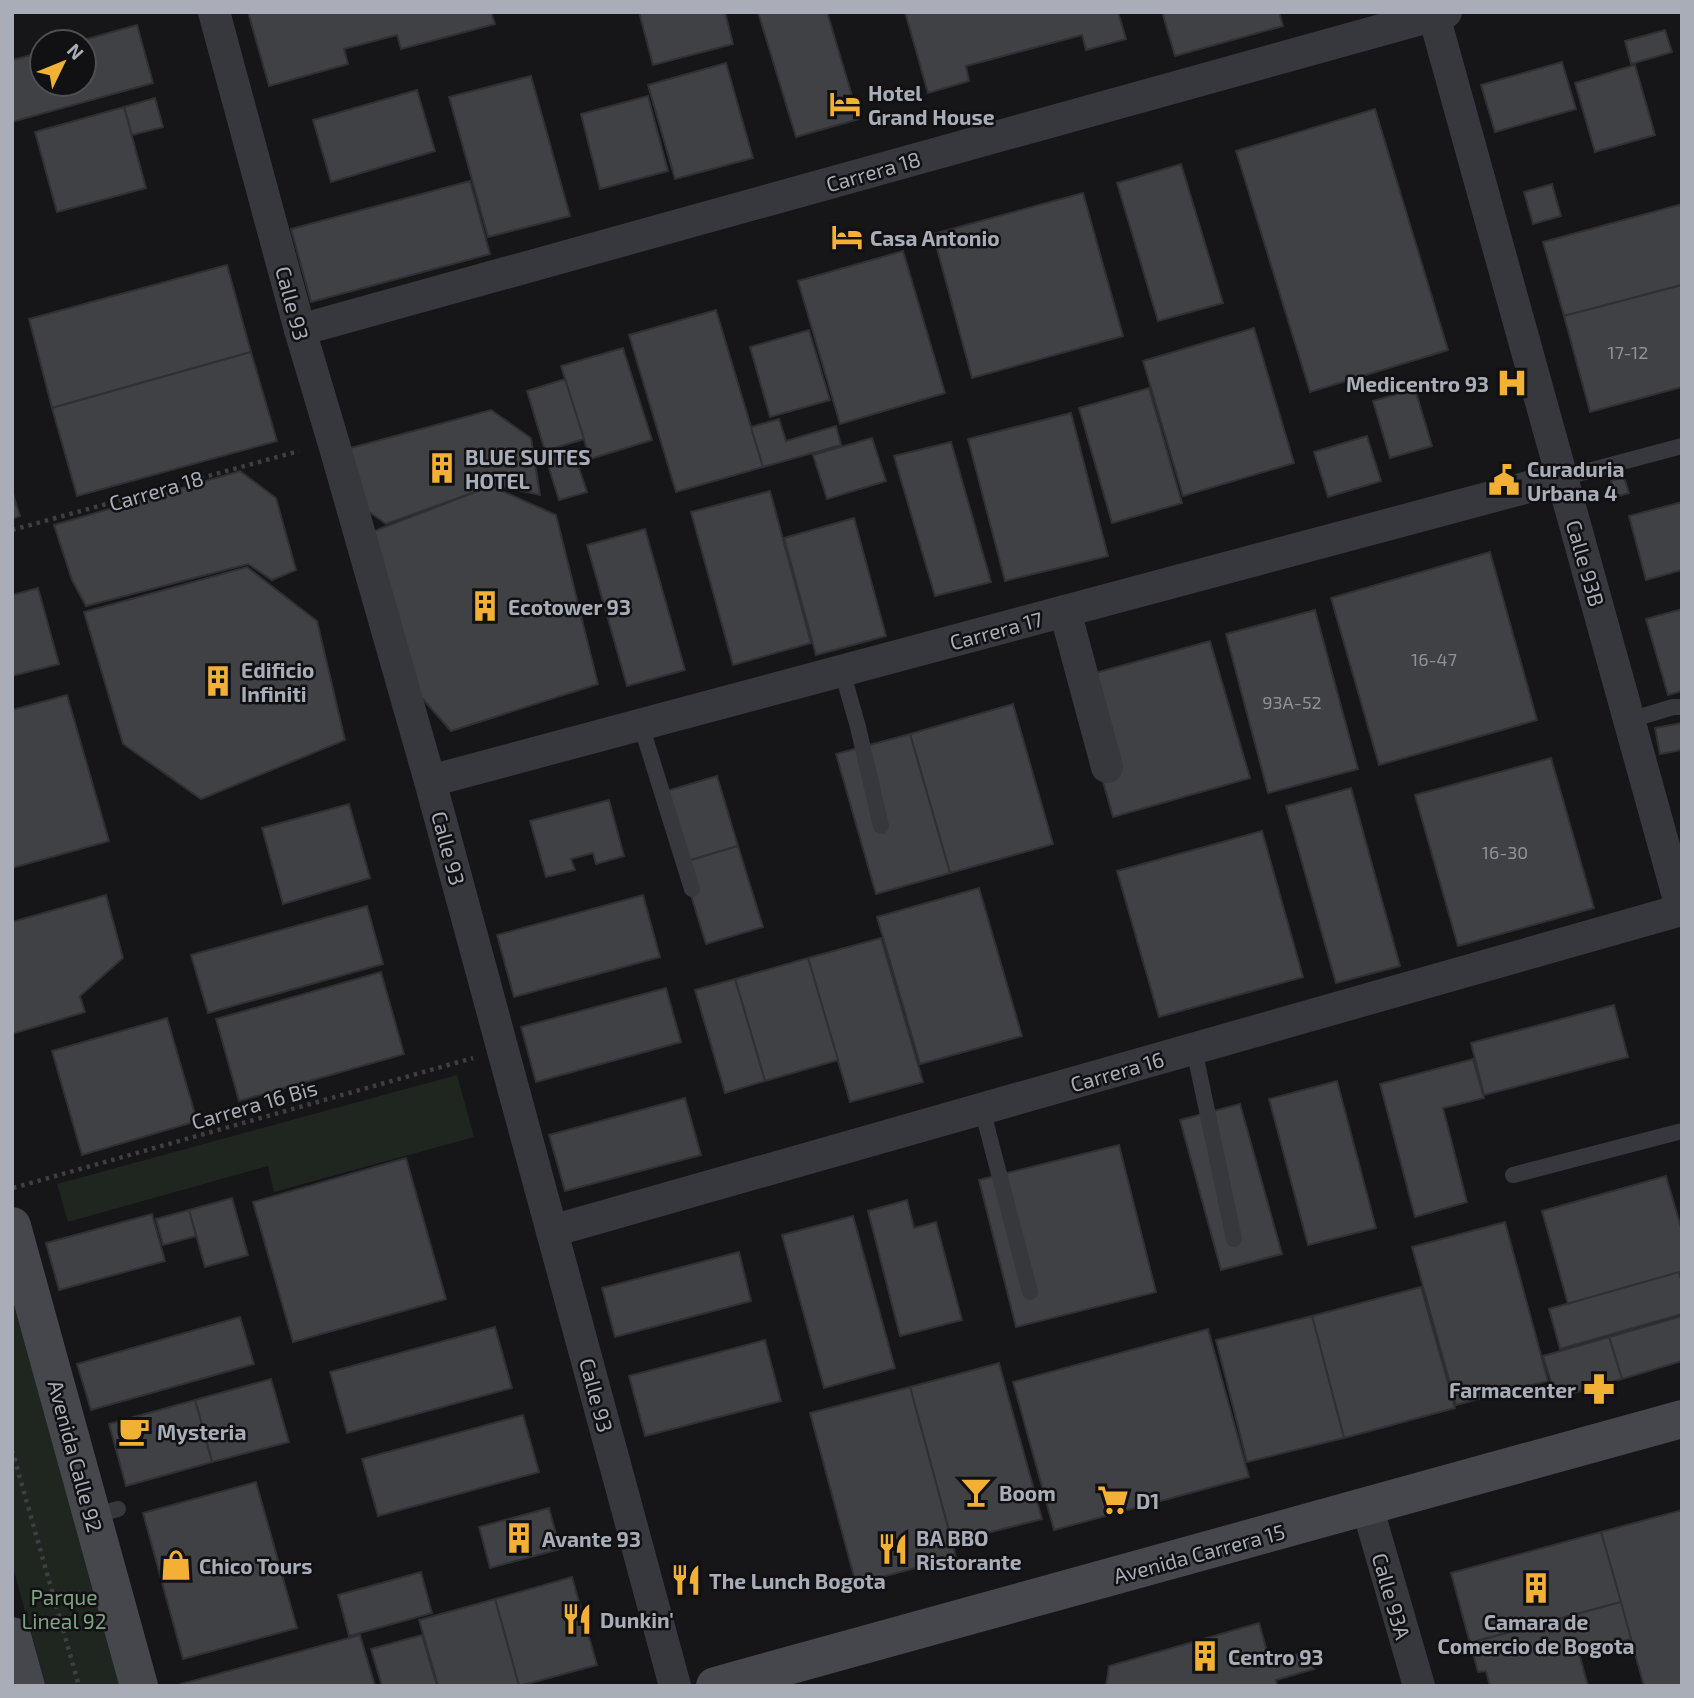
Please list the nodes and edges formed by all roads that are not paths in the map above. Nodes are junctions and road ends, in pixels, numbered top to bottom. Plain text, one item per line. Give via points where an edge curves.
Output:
1 (214, 12) edge
2 (1437, 13) edge
3 (300, 330) junction
4 (1682, 446) edge
5 (1562, 478) junction
6 (1065, 611) junction
7 (842, 671) junction
8 (1682, 707) edge
9 (1630, 720) junction
10 (641, 725) junction
11 (1107, 767) dead end
12 (430, 781) junction
13 (881, 826) dead end
14 (692, 889) dead end
15 (1682, 911) edge
16 (1195, 1049) junction
17 (982, 1109) junction
18 (1682, 1131) edge
19 (1513, 1175) dead end
20 (12, 1226) edge
21 (552, 1231) junction
22 (1234, 1239) dead end
23 (1030, 1292) dead end
24 (1682, 1419) edge
25 (1367, 1506) junction
26 (12, 1636) edge
27 (26, 1686) edge
28 (139, 1686) edge
29 (675, 1686) edge
30 (715, 1686) edge
31 (1419, 1686) edge

1 - 3 street, Calle 93
2 - 3 street, Carrera 18
2 - 5 street, Calle 93B
3 - 12 street, Calle 93
4 - 5 lane
5 - 6 street, Carrera 17
5 - 9 street, Calle 93B
6 - 7 street, Carrera 17
6 - 11 street
7 - 10 street, Carrera 17
7 - 13 lane
8 - 9 lane
9 - 15 street, Calle 93B
10 - 12 street, Carrera 17
10 - 14 lane
12 - 21 street, Calle 93
15 - 16 street, Carrera 16
16 - 17 street, Carrera 16
16 - 22 lane
17 - 21 street, Carrera 16
17 - 23 lane
18 - 19 lane
20 - 28 main road, Avenida Calle 92 via 105,1512
21 - 29 street, Calle 93
24 - 25 main road, Avenida Carrera 15
25 - 30 main road, Avenida Carrera 15
25 - 31 street, Calle 93A
26 - 27 main road

